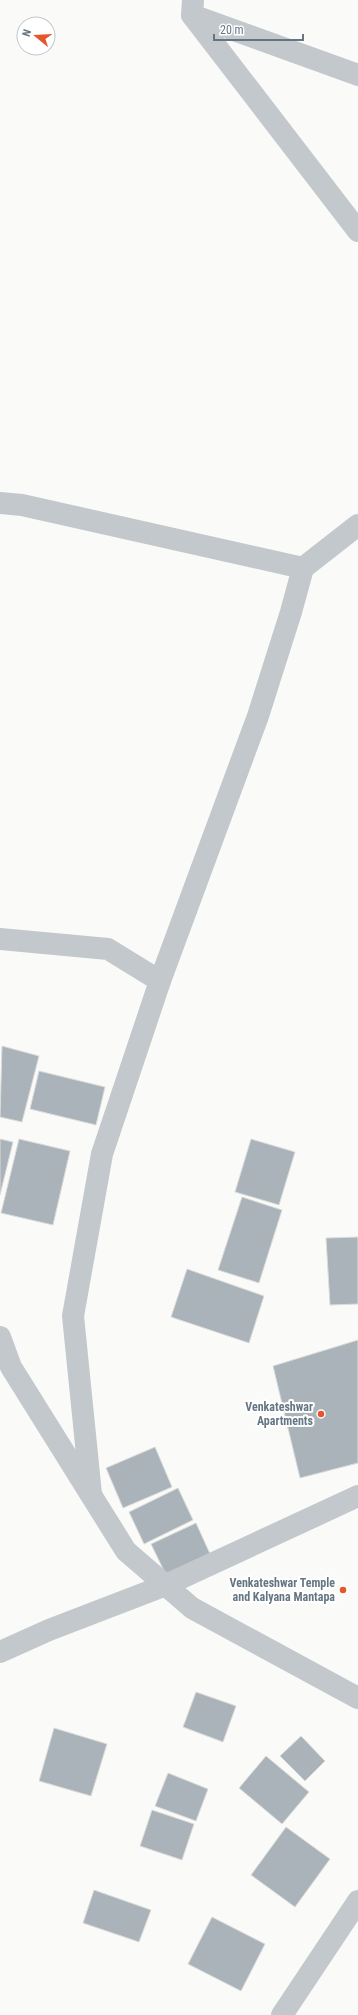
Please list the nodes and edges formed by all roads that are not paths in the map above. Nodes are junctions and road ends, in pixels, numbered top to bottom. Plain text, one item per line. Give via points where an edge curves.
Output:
1 (192, 8) edge
2 (358, 75) edge
3 (358, 231) edge
4 (0, 503) edge
5 (358, 525) edge
6 (303, 568) junction
7 (0, 939) edge
8 (160, 981) junction
9 (0, 1337) edge
10 (90, 1494) junction
11 (358, 1496) edge
12 (166, 1585) junction
13 (0, 1652) edge
14 (358, 1698) edge
15 (358, 1901) edge
16 (282, 2015) edge

1 - 2 street
1 - 3 street
4 - 6 street via 22,505
5 - 6 street
6 - 8 street via 292,612 258,716
7 - 8 street via 108,949
8 - 10 street via 102,1154 73,1316
9 - 10 street via 11,1367
10 - 12 street via 126,1551
11 - 12 street
12 - 13 street via 49,1630
12 - 14 street via 192,1608
15 - 16 street

